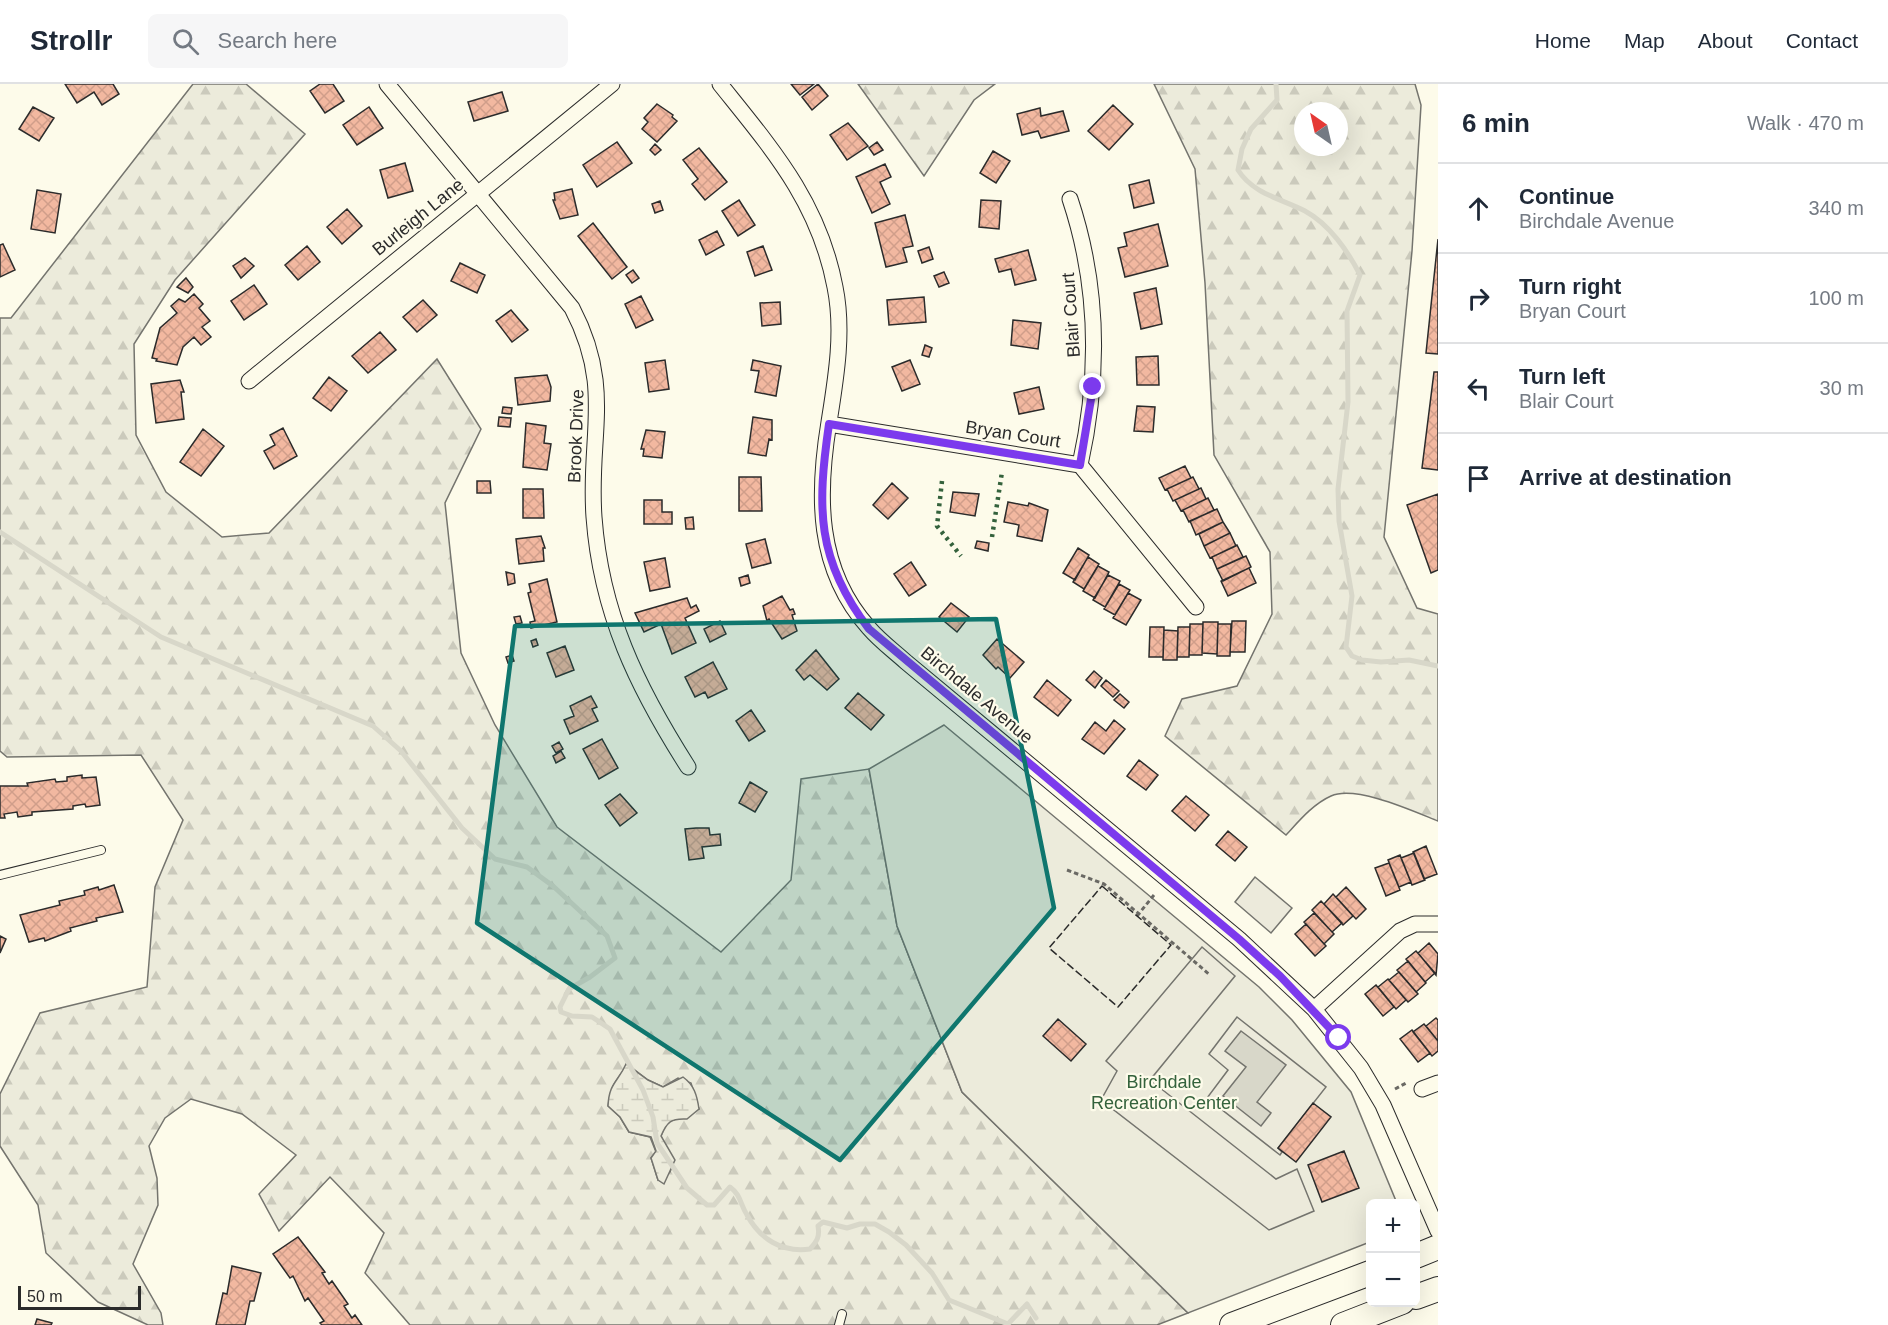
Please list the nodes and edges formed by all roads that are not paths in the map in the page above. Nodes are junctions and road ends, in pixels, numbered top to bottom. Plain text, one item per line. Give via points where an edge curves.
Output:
1 (387, 84) edge
2 (612, 84) edge
3 (720, 84) edge
4 (478, 194) junction
5 (1070, 199) dead end
6 (249, 381) dead end
7 (829, 424) junction
8 (1080, 465) junction
9 (1196, 607) dead end
10 (688, 767) dead end
11 (101, 850) dead end
12 (0, 875) edge
13 (1438, 924) edge
14 (1314, 1009) junction
15 (1438, 1083) edge
16 (1416, 1084) road end
17 (1438, 1231) edge
18 (1438, 1247) edge
19 (1420, 1254) edge
20 (1366, 1274) edge
21 (1438, 1288) edge
22 (1420, 1295) edge
23 (1388, 1307) edge
24 (842, 1314) dead end
25 (839, 1325) edge
26 (1232, 1325) edge
27 (1343, 1325) edge

1 - 4 street, Brook Drive
2 - 4 street, Burleigh Lane
3 - 7 street, Birchdale Avenue via 788,170 816,221 827,254 836,288 839,339
4 - 6 street, Burleigh Lane
4 - 10 street, Brook Drive via 572,308 589,346 598,398 594,518 607,597 635,677
5 - 8 street, Blair Court via 1087,260 1095,345 1093,387
7 - 8 street, Bryan Court
7 - 14 street, Birchdale Avenue via 821,478 824,534 847,597 869,629 1239,939
8 - 9 street, Bryan Court
11 - 12 lane
13 - 14 street via 1415,924 1400,931
14 - 17 street, Birchdale Avenue via 1361,1068 1383,1105
15 - 16 street
18 - 19 main road
20 - 26 main road
21 - 22 main road
23 - 27 main road
24 - 25 lane

